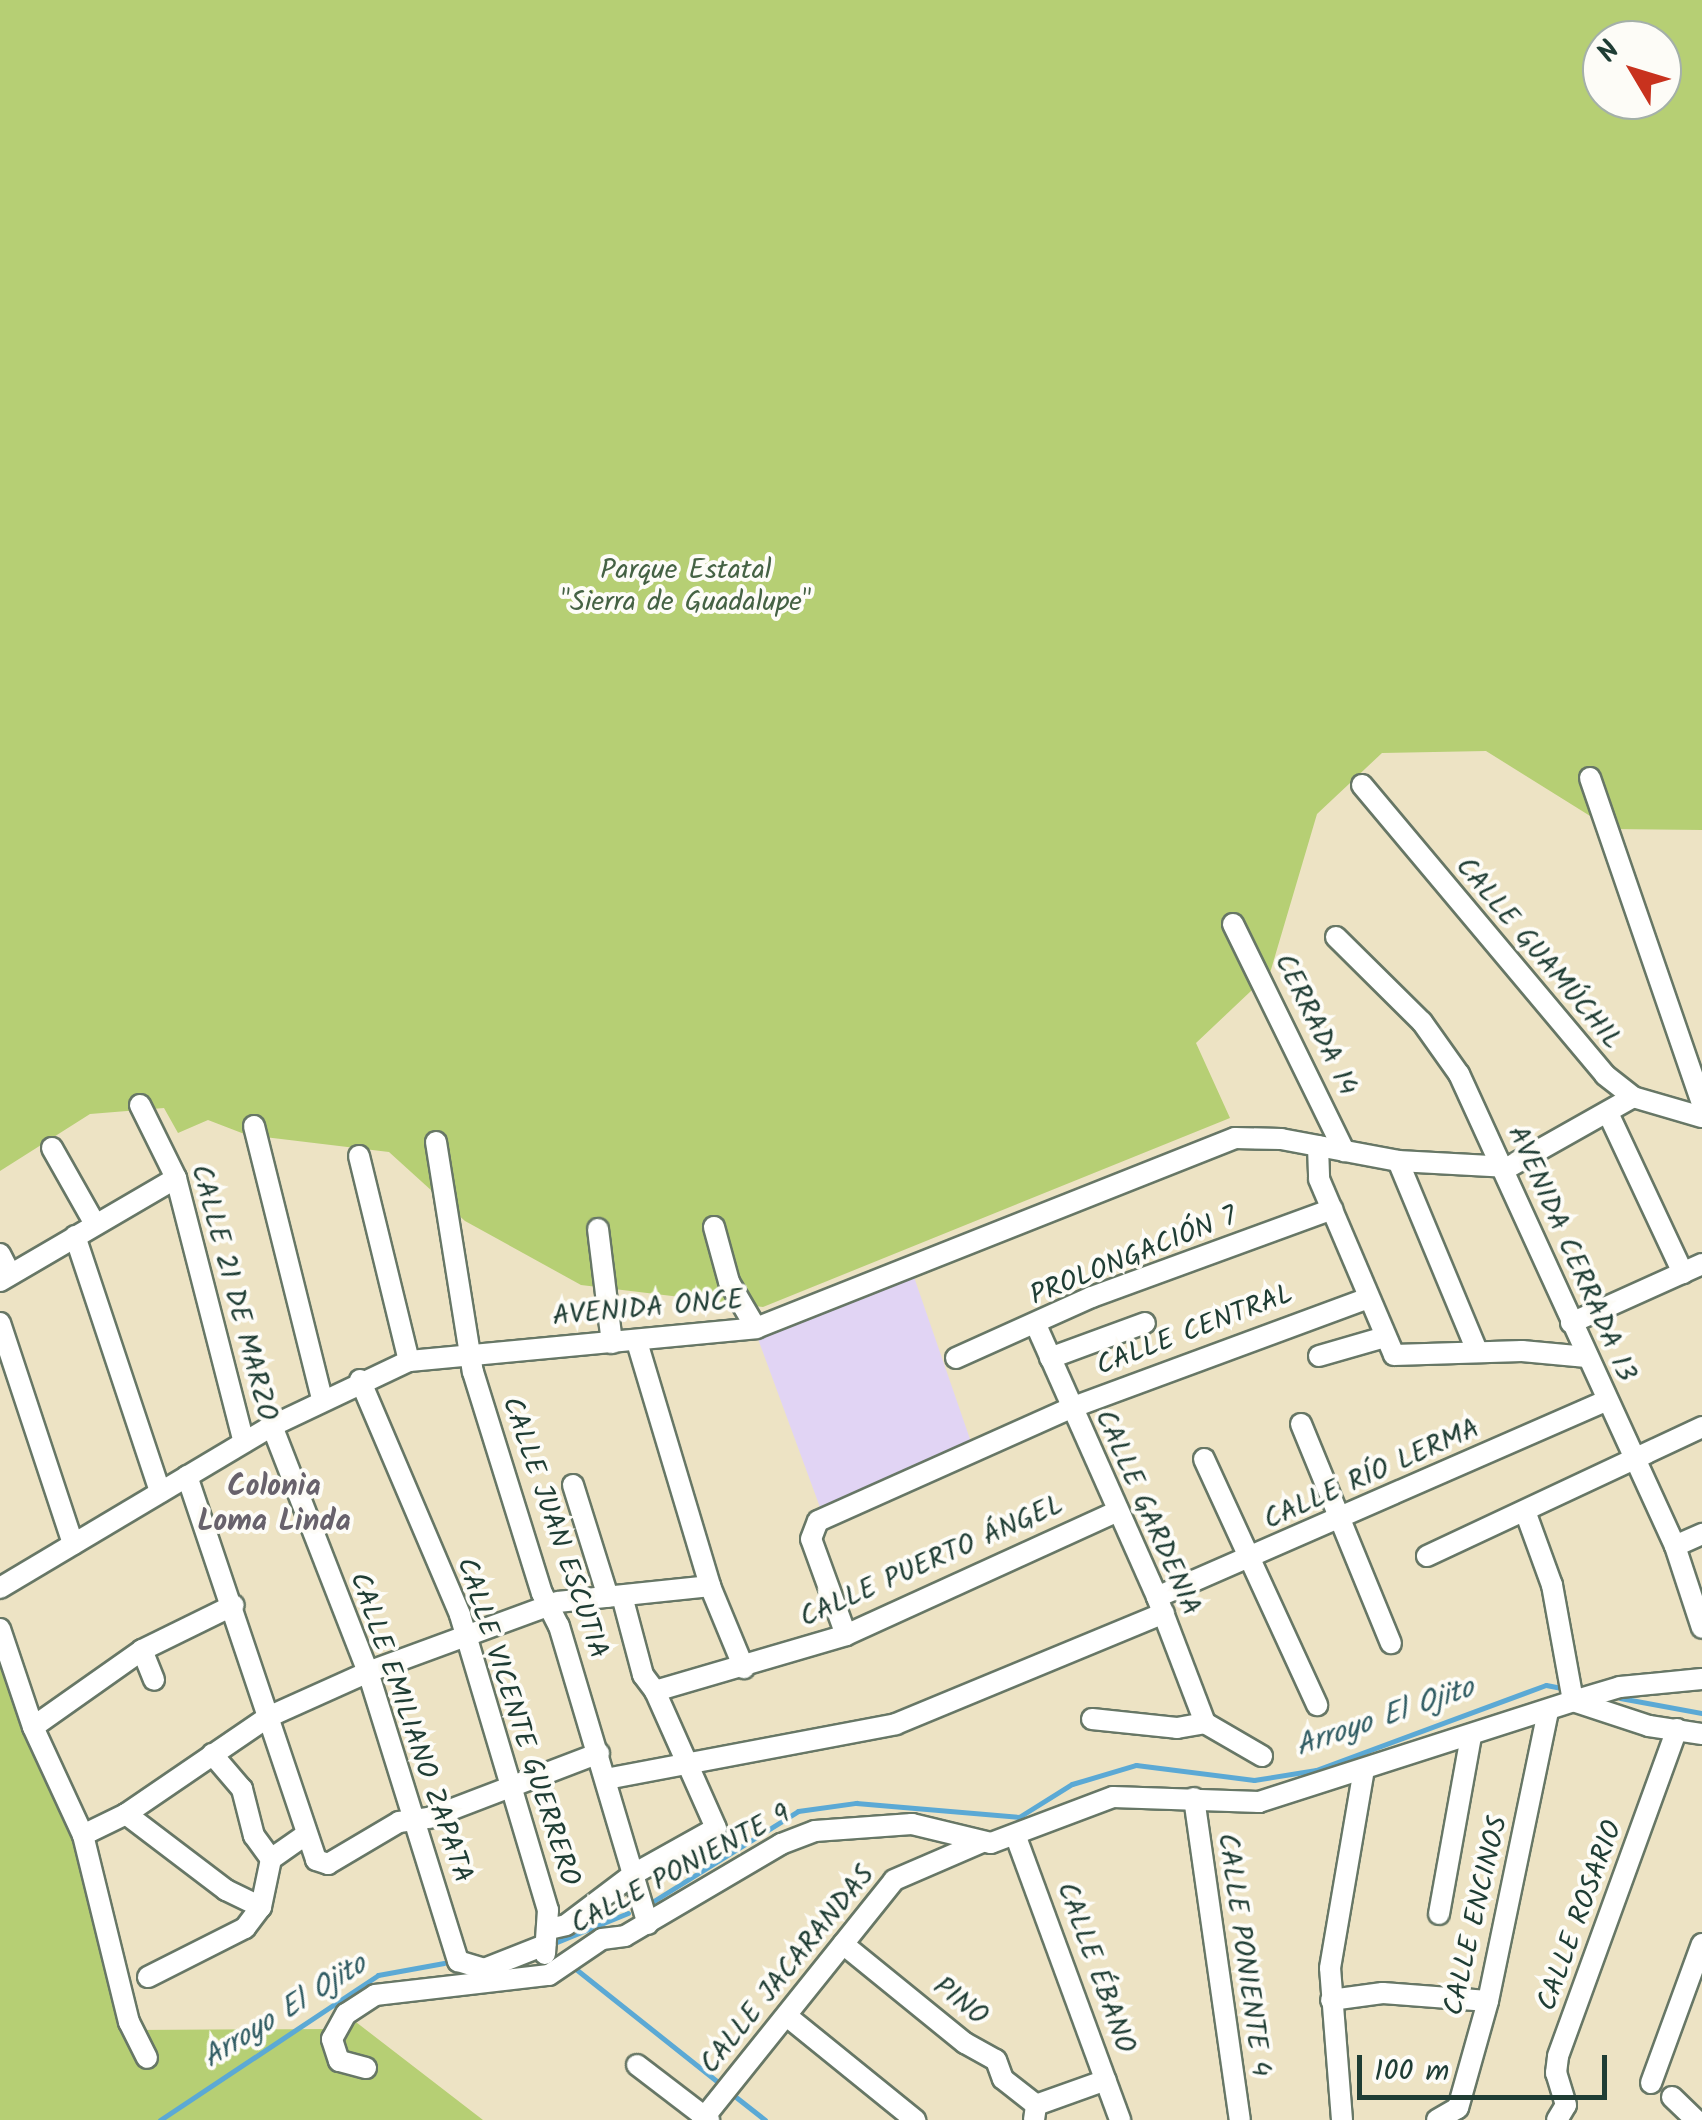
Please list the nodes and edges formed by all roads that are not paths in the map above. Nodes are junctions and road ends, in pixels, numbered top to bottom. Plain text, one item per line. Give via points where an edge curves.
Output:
1 (1590, 778) dead end
2 (1362, 786) dead end
3 (1234, 924) dead end
4 (1336, 937) dead end
5 (1698, 1079) edge
6 (1633, 1097) junction
7 (1702, 1104) edge
8 (140, 1105) dead end
9 (1608, 1112) junction
10 (1702, 1117) edge
11 (254, 1126) dead end
12 (436, 1142) dead end
13 (1318, 1146) junction
14 (52, 1148) dead end
15 (1344, 1151) junction
16 (360, 1156) dead end
17 (1398, 1161) junction
18 (1503, 1167) junction
19 (176, 1178) junction
20 (1332, 1209) junction
21 (95, 1224) junction
22 (714, 1226) dead end
23 (598, 1229) dead end
24 (76, 1236) junction
25 (0, 1254) edge
26 (1692, 1268) edge
27 (5, 1278) edge
28 (1366, 1299) junction
29 (0, 1322) edge
30 (1571, 1322) junction
31 (1146, 1323) dead end
32 (1036, 1325) junction
33 (756, 1328) junction
34 (1385, 1338) junction
35 (637, 1342) junction
36 (612, 1343) junction
37 (468, 1351) junction
38 (1477, 1351) junction
39 (1319, 1356) dead end
40 (1587, 1357) junction
41 (956, 1358) dead end
42 (1050, 1358) junction
43 (410, 1362) junction
44 (360, 1380) junction
45 (322, 1399) junction
46 (1607, 1400) junction
47 (1071, 1408) junction
48 (1301, 1424) dead end
49 (272, 1426) junction
50 (1702, 1427) edge
51 (244, 1442) junction
52 (1204, 1459) dead end
53 (1636, 1462) junction
54 (187, 1476) junction
55 (573, 1484) dead end
56 (160, 1492) junction
57 (1525, 1511) junction
58 (1116, 1512) junction
59 (1340, 1518) junction
60 (1702, 1534) edge
61 (73, 1544) junction
62 (1674, 1546) junction
63 (1427, 1556) dead end
64 (1251, 1559) junction
65 (710, 1586) junction
66 (0, 1588) edge
67 (615, 1596) junction
68 (234, 1605) junction
69 (550, 1605) junction
70 (1160, 1605) junction
71 (1702, 1628) edge
72 (0, 1629) edge
73 (846, 1635) junction
74 (464, 1638) junction
75 (1392, 1643) dead end
76 (142, 1650) junction
77 (744, 1668) junction
78 (368, 1672) junction
79 (1702, 1679) edge
80 (154, 1680) dead end
81 (655, 1691) junction
82 (1573, 1701) junction
83 (1317, 1705) dead end
84 (1548, 1710) junction
85 (268, 1718) junction
86 (1092, 1719) dead end
87 (1205, 1724) junction
88 (33, 1727) junction
89 (1677, 1729) junction
90 (1702, 1734) edge
91 (1471, 1736) junction
92 (600, 1753) junction
93 (212, 1754) junction
94 (1262, 1756) dead end
95 (683, 1766) junction
96 (1364, 1770) junction
97 (606, 1779) junction
98 (510, 1788) junction
99 (1194, 1798) junction
100 (126, 1814) junction
101 (418, 1820) junction
102 (83, 1835) junction
103 (304, 1836) junction
104 (1016, 1837) junction
105 (980, 1844) junction
106 (271, 1859) junction
107 (632, 1875) junction
108 (261, 1907) junction
109 (1438, 1914) dead end
110 (648, 1924) junction
111 (547, 1937) junction
112 (844, 1944) junction
113 (1702, 1944) edge
114 (550, 1974) junction
115 (148, 1976) dead end
116 (1331, 2000) junction
117 (1488, 2001) junction
118 (788, 2017) junction
119 (147, 2058) dead end
120 (637, 2065) dead end
121 (366, 2068) dead end
122 (1106, 2080) junction
123 (1651, 2083) dead end
124 (1672, 2096) dead end
125 (1035, 2112) edge
126 (706, 2119) edge
127 (915, 2120) edge
128 (1120, 2120) edge
129 (1240, 2120) edge
130 (1342, 2120) edge
131 (1437, 2120) edge
132 (1557, 2120) edge
133 (1696, 2120) edge

1 - 5 street
2 - 6 street, CALLE GUAMÚCHIL via 1590,1060
3 - 15 street, CERRADA 14
4 - 18 street, AVENIDA CERRADA 13 via 1438,1040
5 - 7 street
6 - 9 street
6 - 10 street, CALLE GUAMÚCHIL
8 - 19 street, CALLE 21 DE MARZO
9 - 18 street
9 - 26 street
11 - 45 street
12 - 37 street, CALLE JUAN ESCUTIA
13 - 15 street, AVENIDA ONCE
13 - 20 street via 1320,1180
13 - 33 street, AVENIDA ONCE via 1255,1137 1220,1142
14 - 21 street
15 - 17 street, AVENIDA ONCE
16 - 43 street
17 - 18 street, AVENIDA ONCE
17 - 38 street
18 - 30 street, AVENIDA CERRADA 13
19 - 21 street
19 - 51 street, CALLE 21 DE MARZO
20 - 28 street
20 - 32 street, PROLONGACIÓN 7 via 1092,1296
21 - 24 street
22 - 33 street via 729,1282
23 - 36 street
24 - 27 street
24 - 56 street
25 - 27 street
26 - 30 street
28 - 34 street via 1376,1306
28 - 47 street, CALLE CENTRAL
29 - 61 street
30 - 40 street, AVENIDA CERRADA 13
31 - 42 street
32 - 41 street, PROLONGACIÓN 7
32 - 42 street, CALLE GARDENIA
33 - 35 street, AVENIDA ONCE
34 - 38 street via 1401,1358
34 - 39 street
35 - 36 street, AVENIDA ONCE
35 - 65 street
36 - 37 street, AVENIDA ONCE
37 - 43 street, AVENIDA ONCE
37 - 69 street, CALLE JUAN ESCUTIA
38 - 40 street
40 - 46 street, AVENIDA CERRADA 13
42 - 47 street, CALLE GARDENIA
43 - 44 street, AVENIDA ONCE
44 - 45 street, AVENIDA ONCE
44 - 74 street, CALLE VICENTE GUERRERO
45 - 49 street, AVENIDA ONCE
46 - 53 street, AVENIDA CERRADA 13
46 - 59 street, CALLE RÍO LERMA
47 - 58 street, CALLE GARDENIA
47 - 73 street, CALLE CENTRAL via 812,1528
48 - 59 street
49 - 51 street, AVENIDA ONCE
49 - 78 street, CALLE EMILIANO ZAPATA
50 - 53 street
51 - 54 street, AVENIDA ONCE
52 - 64 street
53 - 57 street
53 - 62 street, AVENIDA CERRADA 13
54 - 56 street, AVENIDA ONCE
54 - 68 street
55 - 67 street
56 - 61 street, AVENIDA ONCE
57 - 63 street
57 - 82 street via 1552,1585
58 - 70 street, CALLE GARDENIA
58 - 73 street, CALLE PUERTO ÁNGEL
59 - 64 street, CALLE RÍO LERMA
59 - 75 street
60 - 62 street
61 - 66 street, AVENIDA ONCE
62 - 71 street, AVENIDA CERRADA 13
64 - 70 street, CALLE RÍO LERMA
64 - 83 street
65 - 67 street
65 - 77 street
67 - 69 street
67 - 81 street via 643,1676
68 - 76 street
68 - 85 street
69 - 74 street
69 - 92 street, CALLE JUAN ESCUTIA
70 - 87 street, CALLE GARDENIA
70 - 95 street, CALLE RÍO LERMA via 896,1724
72 - 88 street
73 - 77 street, CALLE PUERTO ÁNGEL
74 - 78 street
74 - 98 street, CALLE VICENTE GUERRERO
76 - 80 street
76 - 88 street
77 - 81 street, CALLE PUERTO ÁNGEL
78 - 85 street
78 - 101 street, CALLE EMILIANO ZAPATA
79 - 82 street, CALLE PONIENTE 9
81 - 95 street
82 - 84 street, CALLE PONIENTE 9
82 - 89 street
84 - 91 street, CALLE PONIENTE 9
84 - 117 street, CALLE ENCINOS
85 - 93 street
85 - 103 street
86 - 87 street via 1178,1728
87 - 94 street
88 - 102 street
89 - 90 street
89 - 132 street, CALLE ROSARIO via 1558,2056 1566,2104
91 - 96 street, CALLE PONIENTE 9
91 - 109 street
92 - 97 street, CALLE JUAN ESCUTIA
92 - 98 street
93 - 100 street
93 - 106 street via 242,1789 254,1836
95 - 97 street, CALLE RÍO LERMA
95 - 107 street, CALLE EMILIANO ZAPATA via 716,1828
96 - 99 street, CALLE PONIENTE 9 via 1259,1802
96 - 116 street via 1332,1942
97 - 107 street, CALLE JUAN ESCUTIA
98 - 101 street
98 - 111 street, CALLE VICENTE GUERRERO
99 - 104 street, CALLE PONIENTE 9 via 1113,1797
99 - 129 street, CALLE PONIENTE 4
100 - 102 street
100 - 108 street via 226,1890
101 - 103 street via 362,1839 328,1864 316,1860
101 - 111 street, CALLE EMILIANO ZAPATA via 462,1965 484,1968
102 - 119 street via 129,2022
103 - 106 street
104 - 105 street, CALLE PONIENTE 9
104 - 122 street, CALLE ÉBANO
105 - 110 street, CALLE PONIENTE 9 via 912,1824 815,1831 780,1844
105 - 112 street, CALLE JACARANDAS via 902,1872
106 - 108 street
107 - 110 street, CALLE JUAN ESCUTIA
107 - 111 street, CALLE EMILIANO ZAPATA
108 - 115 street via 246,1928
110 - 114 street, CALLE PONIENTE 9 via 602,1940
111 - 114 street, CALLE VICENTE GUERRERO
112 - 118 street, CALLE JACARANDAS
112 - 125 street, PINO via 965,2043 995,2058 1003,2079
113 - 123 street
114 - 121 street, CALLE PONIENTE 9 via 375,1996 346,2014 332,2039 338,2061
116 - 117 street via 1382,1993
116 - 130 street
117 - 131 street, CALLE ENCINOS via 1458,2108
118 - 126 street, CALLE JACARANDAS
118 - 127 street
120 - 126 street
122 - 125 street
122 - 128 street, CALLE ÉBANO
124 - 133 street

